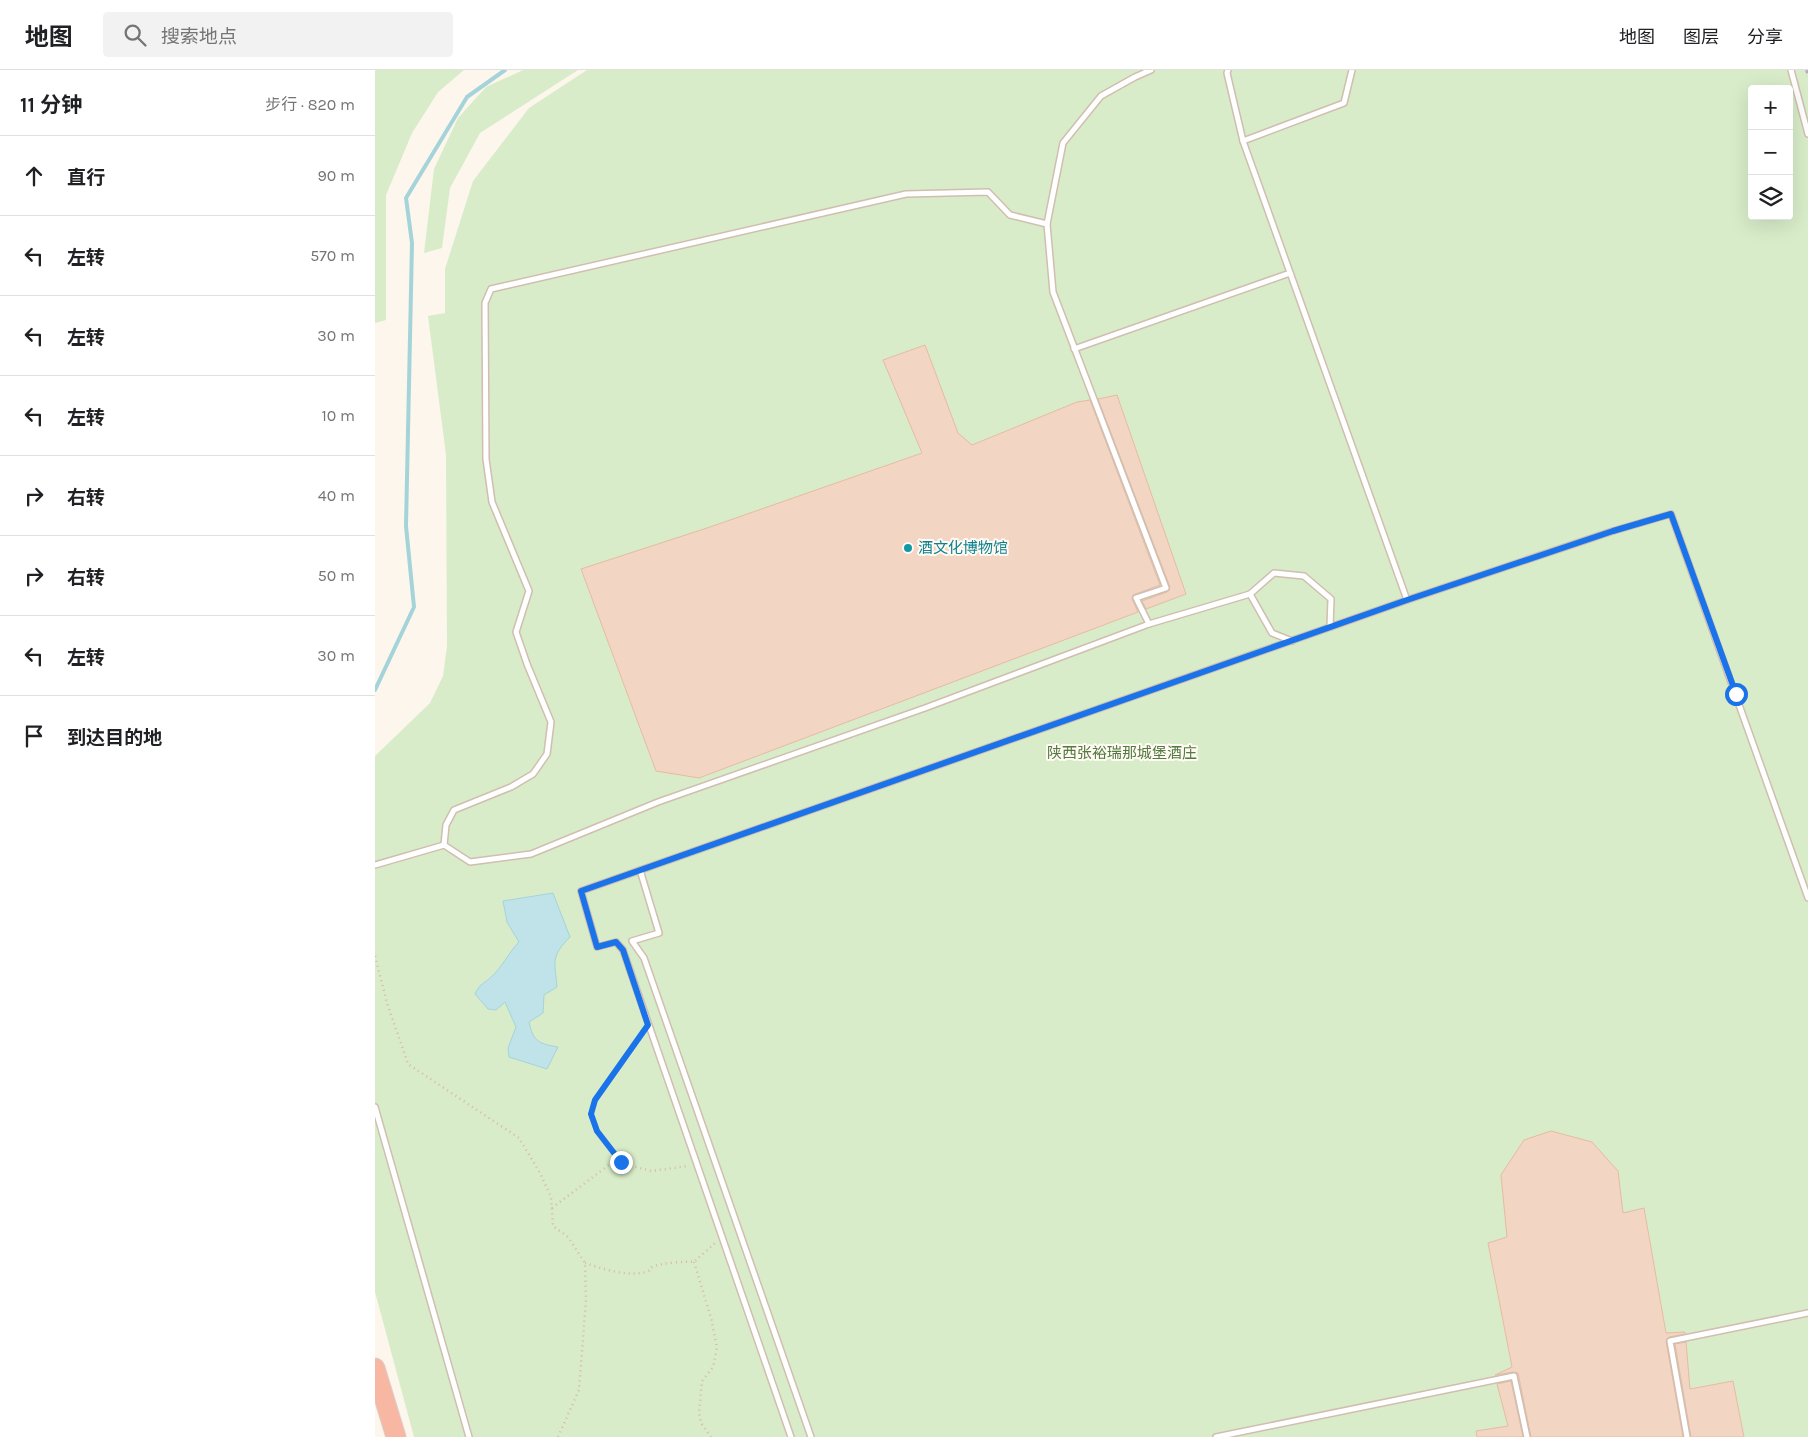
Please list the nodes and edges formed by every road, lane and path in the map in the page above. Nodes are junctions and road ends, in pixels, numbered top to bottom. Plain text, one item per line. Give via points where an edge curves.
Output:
1 (1151, 70) edge
2 (1228, 70) edge
3 (1352, 70) edge
4 (1791, 70) edge
5 (1808, 134) edge
6 (1243, 141) junction
7 (1047, 224) junction
8 (1290, 273) junction
9 (1074, 349) junction
10 (1249, 594) junction
11 (1407, 600) junction
12 (1149, 624) junction
13 (1330, 627) junction
14 (1292, 641) junction
15 (444, 845) junction
16 (375, 865) edge
17 (640, 870) junction
18 (1808, 898) edge
19 (375, 956) edge
20 (648, 1025) junction
21 (375, 1107) edge
22 (621, 1162) junction
23 (697, 1165) junction
24 (552, 1208) junction
25 (721, 1236) junction
26 (695, 1262) junction
27 (585, 1263) junction
28 (1808, 1313) edge
29 (375, 1368) edge
30 (396, 1437) edge
31 (469, 1437) edge
32 (558, 1437) edge
33 (711, 1437) edge
34 (791, 1437) edge
35 (811, 1437) edge
36 (1216, 1437) edge
37 (1527, 1437) edge
38 (1687, 1437) edge

1 - 7 lane via 1101,96 1063,143
2 - 6 lane
3 - 6 lane via 1344,103
4 - 5 lane
6 - 8 lane
7 - 9 lane via 1053,292
7 - 15 lane via 1010,215 989,192 906,194 491,289 485,303 487,467 492,502 529,591 516,632 551,722 547,754 533,774 511,787 454,810 446,825
8 - 9 lane
8 - 11 lane
9 - 12 lane via 1166,588 1136,598
10 - 12 lane
10 - 13 lane via 1274,573 1304,576 1331,599
10 - 14 lane via 1272,633
11 - 13 lane
11 - 18 lane via 1671,514
12 - 15 lane via 659,802 531,854 470,862
13 - 14 lane
14 - 17 lane
15 - 16 lane
17 - 20 lane via 581,891 597,947 616,942 623,950
17 - 35 lane via 659,933 632,940 644,958
19 - 24 path via 408,1064 519,1138 551,1197
20 - 22 path via 595,1100 591,1114 597,1131
20 - 23 lane
21 - 31 lane
22 - 23 path via 651,1171
22 - 24 path via 614,1161
23 - 25 lane
24 - 27 path via 553,1226 568,1237
25 - 26 path
25 - 34 lane
26 - 27 path via 653,1267 635,1273
26 - 33 path via 717,1348 713,1367 702,1381 699,1412 701,1423
27 - 32 path via 586,1300 579,1390
28 - 38 lane via 1670,1341
29 - 30 highway
36 - 37 lane via 1514,1376

